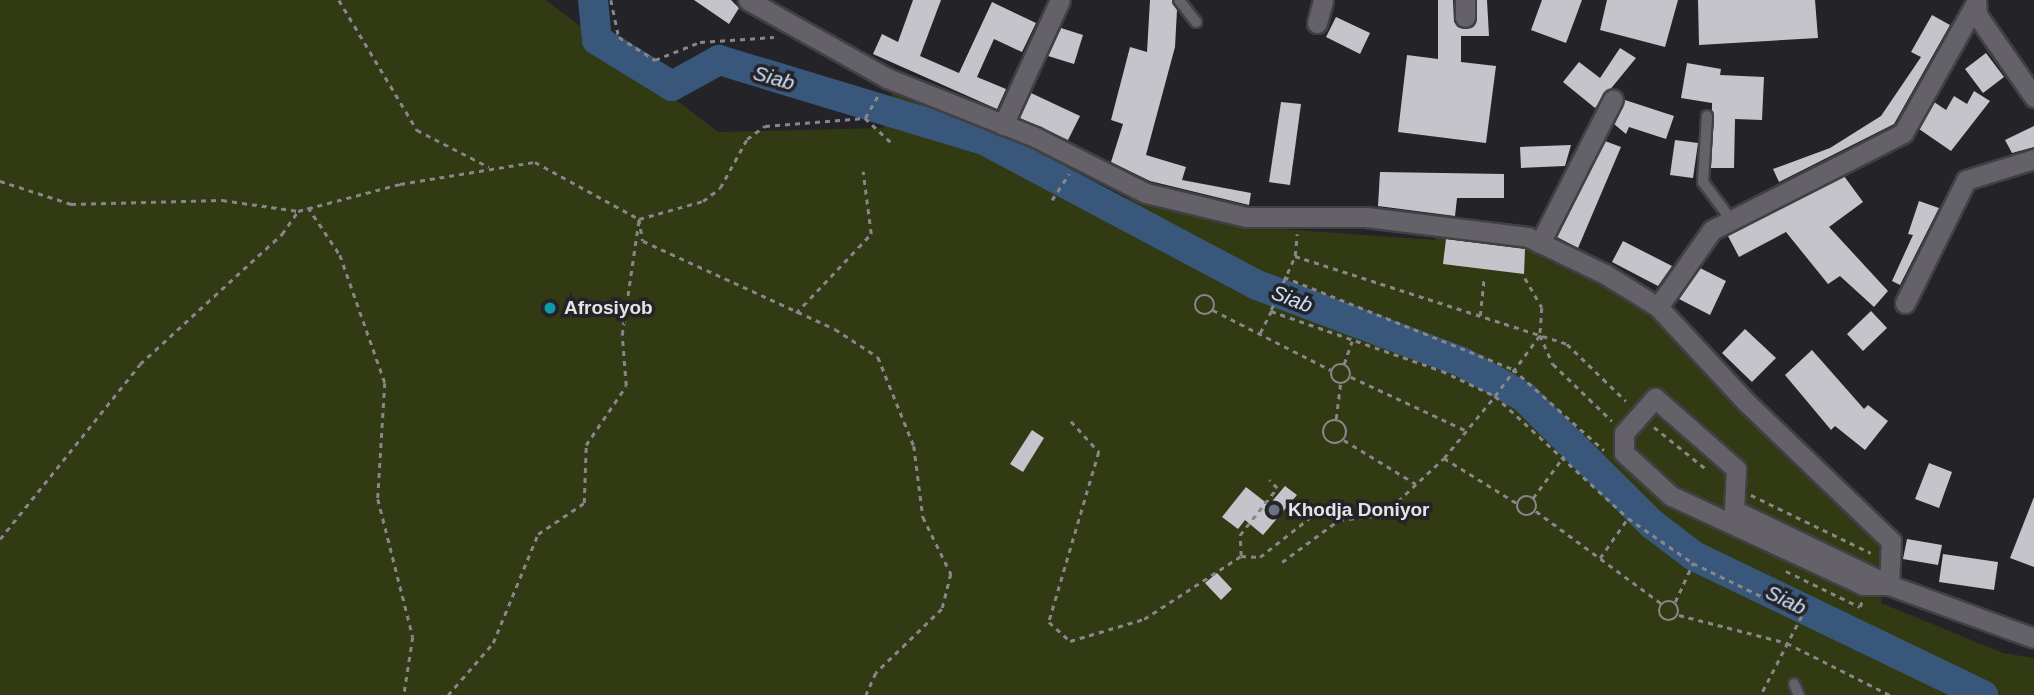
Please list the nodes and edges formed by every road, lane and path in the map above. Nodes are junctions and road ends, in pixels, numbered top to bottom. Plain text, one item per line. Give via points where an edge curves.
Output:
1 (339, 0) edge
2 (611, 0) edge
3 (748, 0) edge
4 (1060, 0) edge
5 (1179, 0) edge
6 (1323, 0) edge
7 (1976, 1) edge
8 (1196, 22) dead end
9 (1317, 23) dead end
10 (803, 33) junction
11 (887, 78) junction
12 (2034, 97) edge
13 (1612, 99) dead end
14 (1707, 116) dead end
15 (865, 118) junction
16 (1003, 125) junction
17 (893, 144) dead end
18 (2034, 159) edge
19 (489, 167) junction
20 (863, 172) dead end
21 (1070, 173) dead end
22 (0, 181) edge
23 (1052, 200) dead end
24 (308, 207) junction
25 (298, 211) junction
26 (1298, 217) junction
27 (639, 219) junction
28 (1732, 220) junction
29 (1540, 243) junction
30 (1295, 257) junction
31 (1484, 276) dead end
32 (1284, 277) junction
33 (1525, 278) dead end
34 (1905, 303) dead end
35 (1658, 307) junction
36 (1213, 310) junction
37 (1271, 311) junction
38 (794, 314) junction
39 (1480, 316) junction
40 (1259, 334) junction
41 (1540, 335) junction
42 (1352, 341) junction
43 (1344, 364) junction
44 (1513, 369) junction
45 (1331, 370) junction
46 (1351, 377) junction
47 (1340, 384) junction
48 (1495, 396) junction
49 (1336, 420) junction
50 (1071, 421) dead end
51 (1466, 430) junction
52 (1624, 433) junction
53 (1344, 440) junction
54 (1564, 456) junction
55 (1444, 458) junction
56 (1269, 481) dead end
57 (1416, 484) junction
58 (1533, 498) junction
59 (1517, 503) junction
60 (1536, 511) junction
61 (1628, 518) junction
62 (1339, 520) junction
63 (0, 539) edge
64 (1241, 556) junction
65 (1600, 559) junction
66 (1282, 562) dead end
67 (1693, 563) junction
68 (1889, 585) junction
69 (1675, 603) junction
70 (1662, 604) junction
71 (1679, 615) junction
72 (2034, 638) edge
73 (1787, 643) junction
74 (1794, 684) dead end
75 (404, 695) edge
76 (448, 695) edge
77 (866, 695) edge
78 (1761, 695) edge
79 (1799, 695) edge
80 (1890, 695) edge

1 - 19 path via 417,130
2 - 10 path via 619,37 655,60 700,42
3 - 10 street
4 - 16 street
5 - 8 lane
6 - 9 street
7 - 12 street via 1977,15
7 - 28 street via 1903,133
10 - 11 street
11 - 15 path
11 - 16 street
13 - 29 street
14 - 28 lane via 1703,182
15 - 17 path
15 - 27 path via 765,126 747,139 720,188 704,201
16 - 26 street via 1146,193 1246,217
18 - 34 street via 1965,180
19 - 24 path
19 - 27 path via 535,162
20 - 38 path via 871,233
21 - 23 path
22 - 25 path via 71,204 222,200
24 - 25 path
24 - 75 path via 340,255 386,383 378,499 413,637
25 - 63 path via 282,234 140,364
26 - 29 street via 1463,227
26 - 30 path
27 - 38 path via 643,241
27 - 76 path via 622,335 625,386 586,445 584,503 538,534 493,643
28 - 35 street via 1712,230
29 - 35 street
30 - 32 path
30 - 39 path
31 - 39 path
32 - 37 path
32 - 44 path
33 - 41 path via 1542,308
35 - 68 street via 1746,402 1891,541
36 - 36 path via 1210,296 1196,299 1199,313
36 - 40 path
37 - 40 path
37 - 42 path
38 - 77 path via 863,344 878,357 914,446 922,517 951,574 942,609 876,673
39 - 41 path
40 - 45 path
41 - 44 path
41 - 52 path via 1553,363
42 - 43 path
42 - 48 path via 1442,371
43 - 45 path
43 - 46 path
44 - 48 path
45 - 47 path
46 - 47 path
46 - 51 path
47 - 49 path
48 - 51 path
48 - 54 path
49 - 53 path via 1345,425
49 - 53 path via 1323,434 1329,443
50 - 64 path via 1099,452 1049,621 1070,641 1144,619
51 - 55 path
52 - 68 street via 1624,453 1671,496 1863,585
52 - 68 street via 1655,398 1736,469 1734,510
53 - 57 path
54 - 58 path
54 - 61 path
55 - 57 path
55 - 59 path
56 - 64 path via 1278,488 1240,535
57 - 62 path via 1383,515
58 - 59 path
58 - 60 path
59 - 60 path via 1521,515
60 - 65 path
61 - 65 path
61 - 67 path
62 - 64 path via 1322,508 1259,557
62 - 66 path
65 - 70 path
67 - 69 path
67 - 73 path via 1802,616
68 - 72 street
69 - 70 path
69 - 71 path
70 - 71 path via 1663,620
71 - 73 path
73 - 78 path
73 - 80 path
74 - 79 lane

